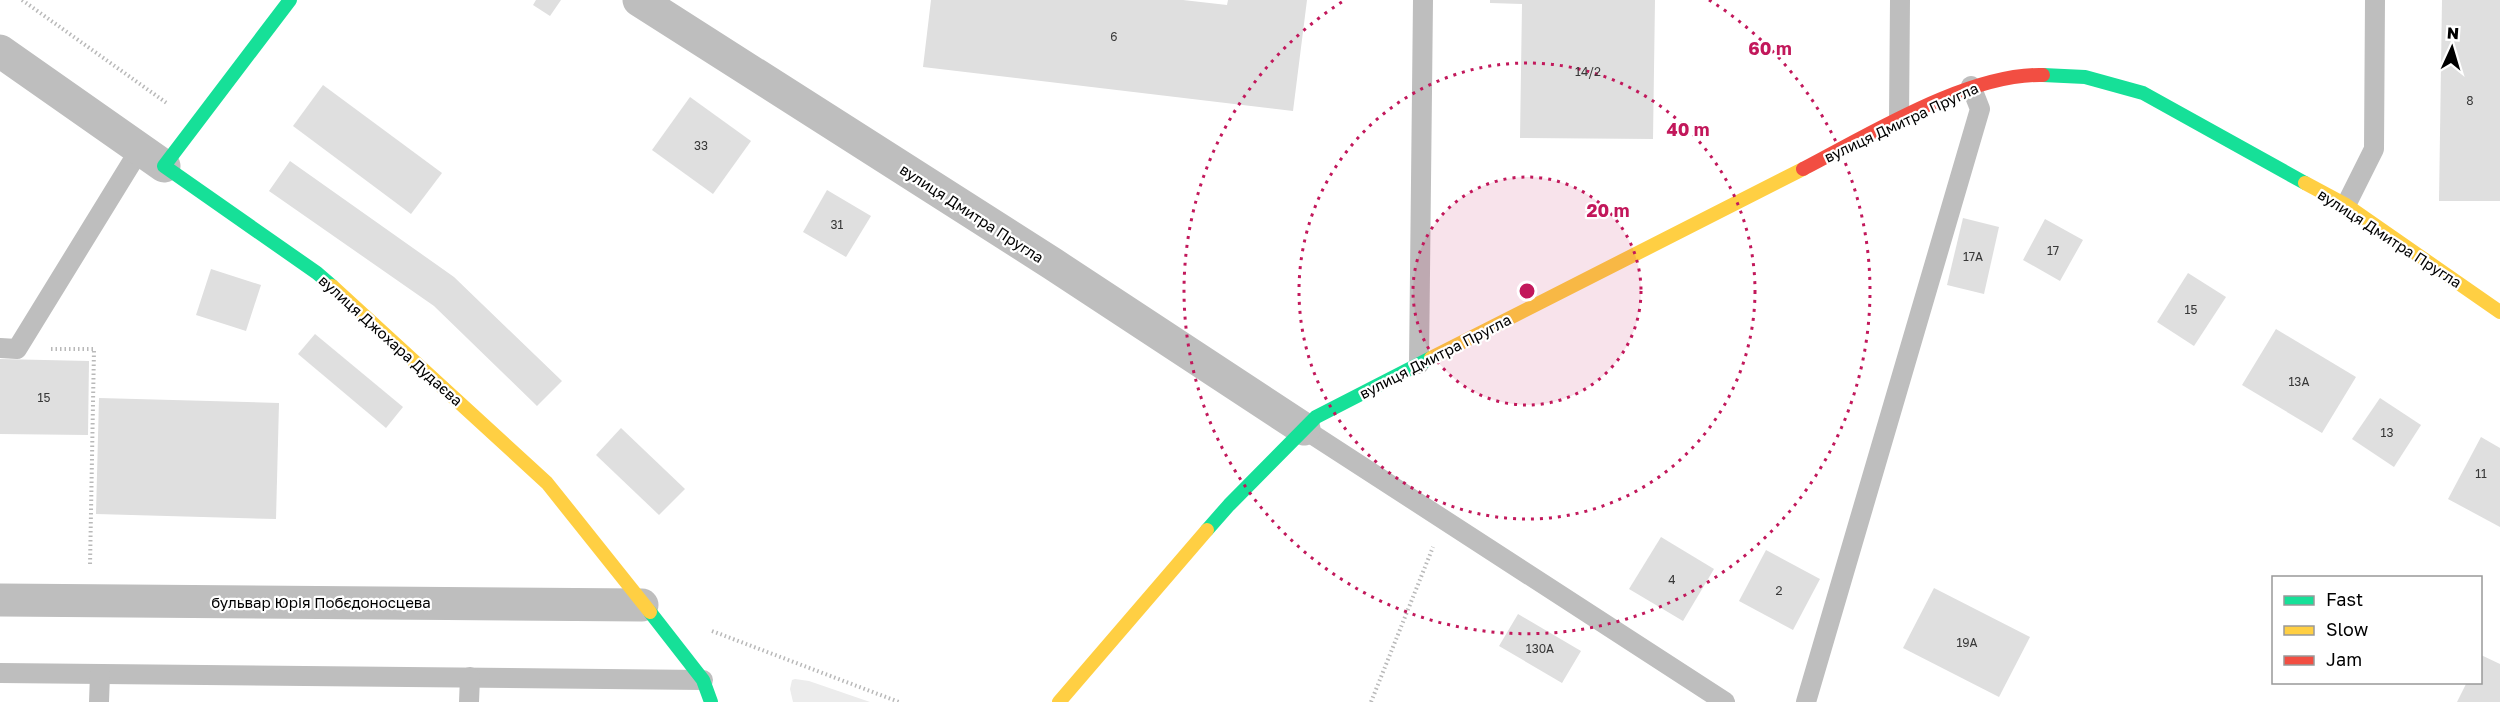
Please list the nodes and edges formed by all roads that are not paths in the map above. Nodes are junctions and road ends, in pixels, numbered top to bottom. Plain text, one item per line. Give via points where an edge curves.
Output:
1 (290, 0) edge
2 (639, 0) edge
3 (1423, 0) edge
4 (1900, 0) edge
5 (2375, 0) edge
6 (0, 51) edge
7 (1971, 86) junction
8 (1899, 120) junction
9 (152, 157) junction
10 (2346, 205) junction
11 (2500, 312) edge
12 (9, 348) edge
13 (1419, 364) junction
14 (1304, 429) junction
15 (0, 600) edge
16 (642, 605) junction
17 (0, 673) edge
18 (100, 674) junction
19 (470, 677) junction
20 (703, 680) junction
21 (99, 702) edge
22 (469, 702) edge
23 (711, 702) edge
24 (1059, 702) edge
25 (1725, 702) edge
26 (1806, 702) edge

1 - 9 street via 196,123
2 - 14 street, вулиця Дмитра Пругла
3 - 13 lane
4 - 8 lane
5 - 10 lane via 2374,149
6 - 9 street, вулиця Джохара Дудаєва
7 - 8 street, вулиця Дмитра Пругла
7 - 10 street, вулиця Дмитра Пругла via 2030,75 2085,77 2143,93
7 - 26 lane via 1980,110
8 - 13 street, вулиця Дмитра Пругла
9 - 12 lane
9 - 16 street, вулиця Джохара Дудаєва via 317,273 548,483
10 - 11 street, вулиця Дмитра Пругла
13 - 14 street, вулиця Дмитра Пругла via 1316,417
14 - 24 street, вулиця Дмитра Пругла via 1229,505
14 - 25 lane
15 - 16 street, бульвар Юрія Побєдоносцева
16 - 20 street, вулиця Джохара Дудаєва
17 - 18 lane
18 - 19 lane
18 - 21 lane
19 - 20 lane
19 - 22 lane
20 - 23 street, вулиця Джохара Дудаєва

